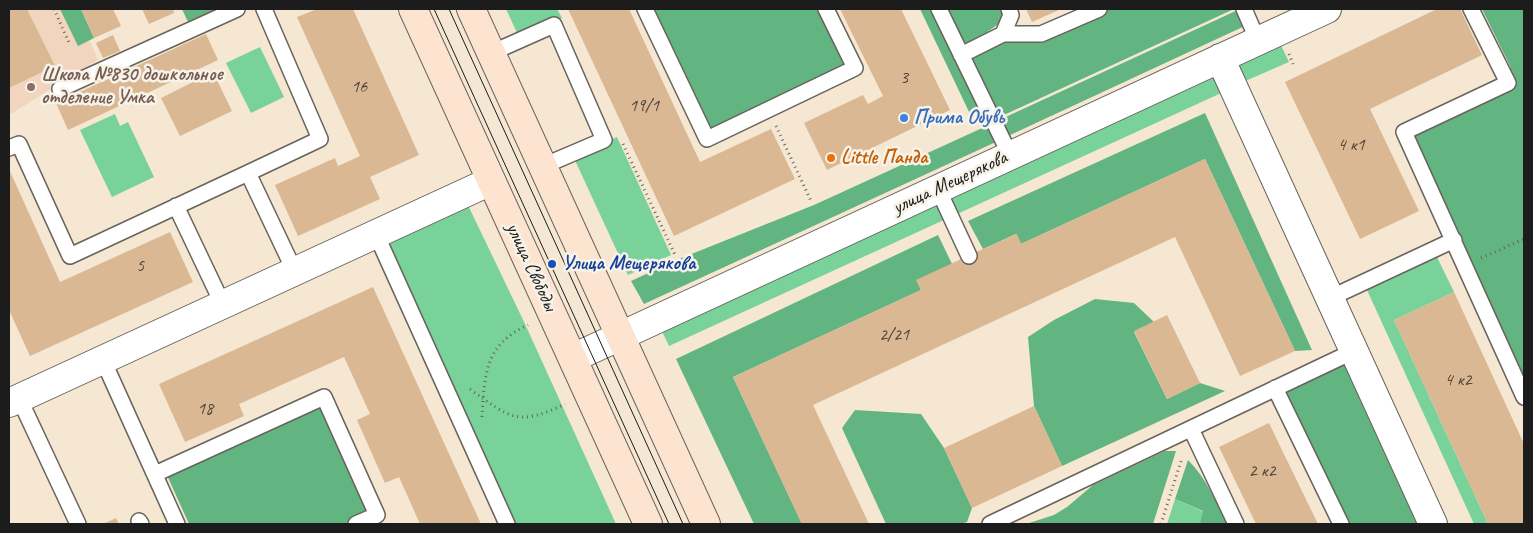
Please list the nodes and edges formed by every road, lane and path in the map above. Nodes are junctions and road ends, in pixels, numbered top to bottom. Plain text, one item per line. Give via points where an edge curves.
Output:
1 (54, 9) edge
2 (237, 9) edge
3 (264, 9) edge
4 (413, 9) edge
5 (471, 9) edge
6 (644, 9) edge
7 (826, 9) edge
8 (939, 9) edge
9 (1009, 9) edge
10 (1099, 9) edge
11 (1244, 9) edge
12 (1327, 9) edge
13 (1472, 9) edge
14 (1003, 34) junction
15 (1258, 41) junction
16 (70, 46) dead end
17 (491, 53) junction
18 (961, 55) junction
19 (1220, 58) junction
20 (60, 89) dead end
21 (768, 110) junction
22 (9, 148) edge
23 (1010, 155) junction
24 (543, 166) junction
25 (248, 173) junction
26 (491, 181) junction
27 (938, 189) junction
28 (811, 202) dead end
29 (176, 206) junction
30 (376, 234) junction
31 (1524, 239) edge
32 (1454, 240) junction
33 (969, 256) dead end
34 (1465, 265) junction
35 (295, 272) junction
36 (1330, 298) junction
37 (223, 305) junction
38 (530, 324) dead end
39 (620, 336) junction
40 (1354, 351) junction
41 (573, 358) junction
42 (103, 360) junction
43 (467, 388) dead end
44 (1275, 388) junction
45 (1524, 397) edge
46 (483, 399) junction
47 (14, 401) edge
48 (566, 403) dead end
49 (1191, 429) junction
50 (478, 459) junction
51 (155, 474) junction
52 (78, 524) edge
53 (177, 524) edge
54 (356, 524) edge
55 (507, 524) edge
56 (648, 524) edge
57 (706, 524) edge
58 (990, 524) edge
59 (1161, 524) edge
60 (1236, 524) edge
61 (1341, 524) edge
62 (1433, 524) edge

1 - 16 path
2 - 20 lane
3 - 25 lane via 320,139
4 - 26 main road, улица Свободы
5 - 17 main road
6 - 21 lane via 707,139
7 - 21 lane via 855,68
8 - 18 lane
9 - 14 lane via 1011,16
10 - 14 lane via 1041,34
11 - 15 lane
12 - 15 street, улица Мещерякова
13 - 32 lane via 1508,83 1404,132
14 - 18 lane
15 - 19 street, улица Мещерякова
17 - 24 main road
17 - 24 lane via 554,25 604,140
18 - 23 lane
19 - 23 street, улица Мещерякова
19 - 36 street
21 - 28 path
22 - 29 lane via 19,144 70,256
23 - 27 street, улица Мещерякова
24 - 39 main road
25 - 29 lane
25 - 35 lane
26 - 30 street
26 - 41 main road, улица Свободы
27 - 33 lane
27 - 39 street, улица Мещерякова
29 - 37 lane
30 - 35 street
30 - 50 lane
31 - 34 path
32 - 34 lane
32 - 36 lane
34 - 45 lane
35 - 37 street
36 - 40 street
37 - 42 street
38 - 46 path via 514,331 492,354
39 - 41 street, улица Мещерякова
39 - 57 main road
40 - 44 lane
40 - 62 street
41 - 56 main road, улица Свободы
42 - 47 street
42 - 51 lane
43 - 46 path
44 - 49 lane
44 - 61 lane
46 - 48 path via 508,415 528,418 545,414
46 - 50 path
47 - 52 lane
49 - 58 lane
49 - 59 path
49 - 60 lane
50 - 55 lane
51 - 53 lane
51 - 54 lane via 324,397 377,515

